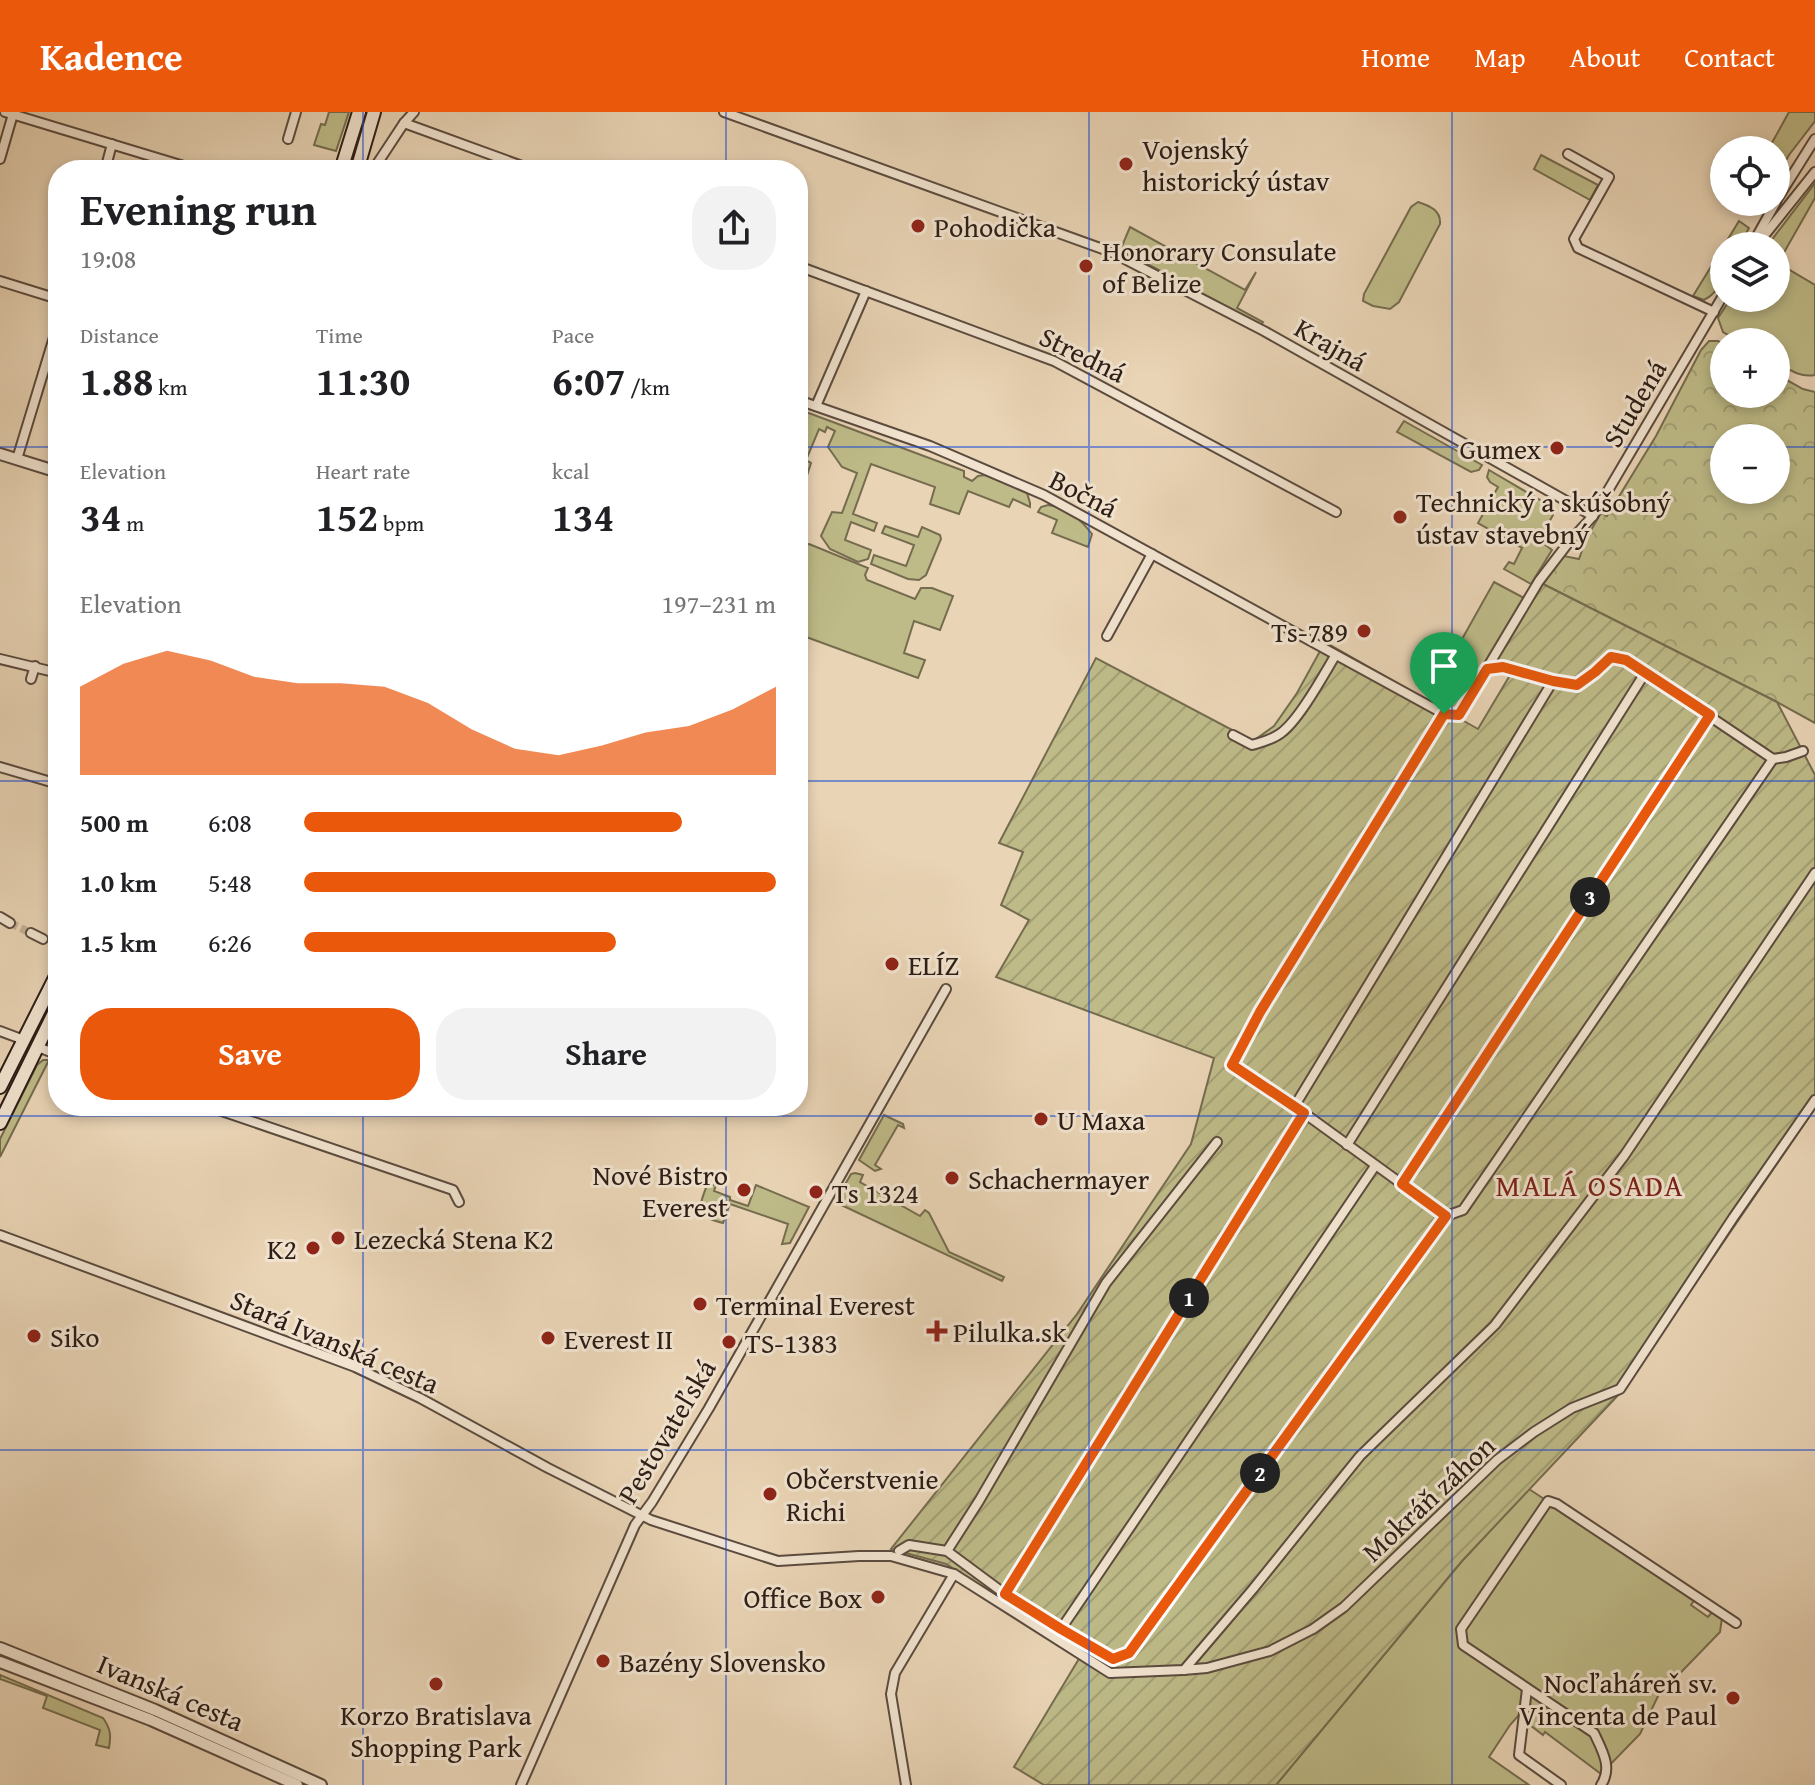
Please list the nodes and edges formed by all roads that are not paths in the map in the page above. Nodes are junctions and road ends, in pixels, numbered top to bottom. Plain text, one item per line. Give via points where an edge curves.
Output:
1 (296, 112) edge
2 (359, 112) edge
3 (374, 112) edge
4 (414, 112) edge
5 (724, 112) edge
6 (9, 113) edge
7 (404, 123) junction
8 (288, 139) dead end
9 (1815, 139) edge
10 (112, 144) junction
11 (1568, 154) dead end
12 (0, 159) edge
13 (108, 160) edge
14 (164, 160) edge
15 (344, 160) edge
16 (360, 160) edge
17 (380, 160) edge
18 (506, 160) edge
19 (1815, 172) edge
20 (1790, 179) edge
21 (1766, 232) edge
22 (808, 270) edge
23 (0, 281) edge
24 (866, 291) junction
25 (48, 296) edge
26 (1710, 310) edge
27 (1714, 312) edge
28 (48, 372) edge
29 (808, 403) edge
30 (816, 406) junction
31 (0, 454) edge
32 (17, 459) junction
33 (48, 469) edge
34 (1336, 512) dead end
35 (1593, 516) junction
36 (1152, 554) junction
37 (1107, 636) dead end
38 (1335, 656) junction
39 (0, 659) edge
40 (35, 666) junction
41 (1487, 669) junction
42 (48, 670) edge
43 (1645, 673) junction
44 (31, 679) dead end
45 (1553, 681) junction
46 (1444, 714) junction
47 (1459, 715) joint
48 (1710, 715) junction
49 (1233, 735) dead end
50 (1803, 751) dead end
51 (1773, 759) junction
52 (0, 767) edge
53 (48, 781) edge
54 (1815, 873) edge
55 (0, 917) edge
56 (10, 923) tunnel mouth
57 (31, 933) tunnel mouth
58 (43, 939) dead end
59 (946, 989) dead end
60 (48, 992) edge
61 (48, 1026) edge
62 (0, 1031) edge
63 (24, 1040) junction
64 (38, 1047) junction
65 (48, 1051) edge
66 (0, 1087) edge
67 (1815, 1100) edge
68 (1294, 1107) junction
69 (1304, 1113) junction
70 (236, 1116) edge
71 (0, 1123) edge
72 (1217, 1142) dead end
73 (1347, 1145) junction
74 (1375, 1166) junction
75 (1402, 1184) junction
76 (459, 1202) dead end
77 (1446, 1216) junction
78 (0, 1235) edge
79 (641, 1516) junction
80 (899, 1551) dead end
81 (947, 1551) junction
82 (954, 1574) junction
83 (1005, 1594) junction
84 (1736, 1623) dead end
85 (1061, 1629) junction
86 (0, 1648) edge
87 (0, 1662) edge
88 (1183, 1670) junction
89 (1527, 1689) junction
90 (297, 1785) edge
91 (321, 1785) edge
92 (521, 1785) edge
93 (906, 1785) edge
94 (1561, 1785) edge
95 (1601, 1785) edge

1 - 8 street
2 - 15 main road
3 - 16 main road
4 - 7 street
5 - 35 street, Krajná via 1111,252 1264,331
6 - 10 street
6 - 12 street
7 - 17 street
7 - 18 street
9 - 20 street
10 - 13 street
10 - 14 street
11 - 26 street via 1609,177 1574,239 1578,248
19 - 21 street
22 - 24 street, Stredná
23 - 25 street
24 - 30 street
24 - 34 street, Stredná via 1054,361
27 - 35 street, Studená
28 - 32 street
29 - 30 street, Bočná
30 - 36 street, Bočná via 1044,495
31 - 32 street
32 - 33 street
35 - 41 street, Studená via 1539,581
36 - 37 street
36 - 38 street, Bočná
38 - 46 street, Bočná
38 - 49 street via 1284,731 1252,745
39 - 40 street
40 - 42 street
40 - 44 street
41 - 45 street via 1514,669
41 - 47 street, Studená
43 - 45 street via 1611,657 1577,685
43 - 48 street
43 - 73 street
45 - 68 street
46 - 47 street, Bočná
46 - 68 street via 1232,1065
48 - 51 street
48 - 75 street
50 - 51 street
51 - 77 street via 1463,1210
52 - 53 street
54 - 88 street via 1624,1156 1495,1325 1360,1456
55 - 56 street
57 - 58 street
59 - 79 street, Pestovateľská via 709,1408
60 - 63 main road
61 - 64 main road
62 - 63 street
63 - 64 main road
63 - 66 main road
64 - 65 street
64 - 71 main road
67 - 88 street, Mokráň záhon via 1620,1389 1572,1408 1497,1460 1344,1607 1313,1629 1270,1651
68 - 69 street
69 - 73 street
69 - 83 street
70 - 76 street via 453,1190
72 - 81 street via 1106,1283
73 - 74 street
74 - 75 street
74 - 85 street
75 - 77 street
77 - 85 street via 1129,1653 1113,1659
78 - 79 street, Stará Ivanská cesta via 355,1367
79 - 82 street, Mokráň záhon via 778,1561 887,1556
79 - 92 street, Pestovateľská
80 - 81 street via 909,1545
81 - 83 street
82 - 88 street, Mokráň záhon via 1110,1673
82 - 93 street via 895,1673 891,1694
83 - 85 street
84 - 89 street via 1548,1501 1461,1629 1463,1645
86 - 91 street, Ivanská cesta
87 - 90 street, Ivanská cesta via 151,1720
89 - 94 street via 1519,1755
89 - 95 street via 1594,1733 1605,1755 1607,1776

